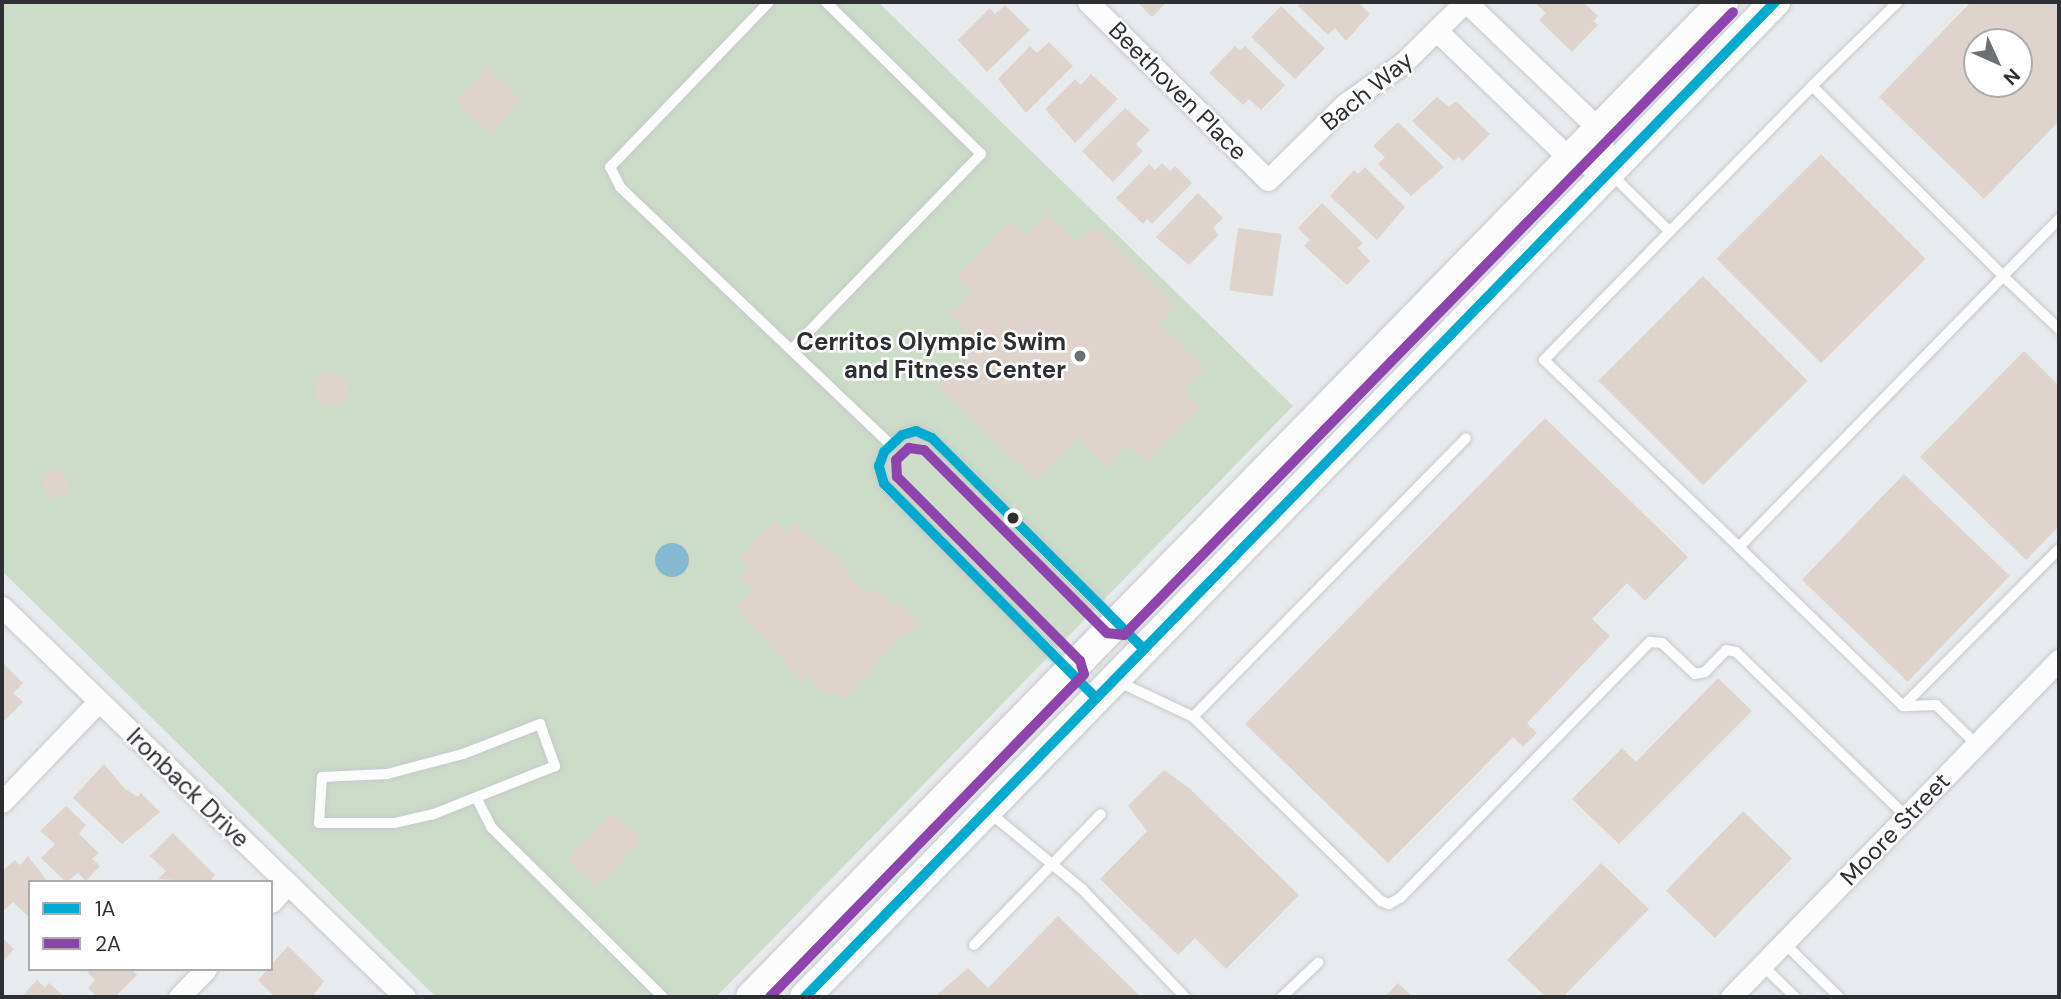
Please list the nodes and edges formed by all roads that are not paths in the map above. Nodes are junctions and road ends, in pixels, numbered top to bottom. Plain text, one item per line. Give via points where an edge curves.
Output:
1 (769, 2) edge
2 (826, 2) edge
3 (1088, 2) edge
4 (1466, 2) edge
5 (1723, 2) edge
6 (1775, 2) edge
7 (1898, 2) edge
8 (1437, 31) junction
9 (1812, 86) junction
10 (1599, 129) junction
11 (1570, 159) junction
12 (1609, 172) junction
13 (1268, 180) joint
14 (2059, 219) edge
15 (1669, 231) junction
16 (2003, 276) junction
17 (2059, 329) edge
18 (791, 350) junction
19 (1466, 438) dead end
20 (891, 445) junction
21 (1740, 547) junction
22 (2059, 549) edge
23 (2, 607) edge
24 (1117, 623) junction
25 (1144, 649) junction
26 (2059, 660) edge
27 (1070, 671) junction
28 (1105, 689) junction
29 (99, 701) junction
30 (1903, 705) junction
31 (1193, 717) junction
32 (1977, 745) junction
33 (477, 799) junction
34 (2, 802) edge
35 (987, 810) junction
36 (1101, 814) dead end
37 (1907, 817) junction
38 (1049, 864) junction
39 (288, 884) junction
40 (273, 900) edge
41 (1784, 943) junction
42 (974, 945) dead end
43 (1318, 963) dead end
44 (1762, 965) junction
45 (204, 971) edge
46 (179, 997) edge
47 (405, 997) edge
48 (663, 997) edge
49 (751, 997) edge
50 (805, 997) edge
51 (1185, 997) edge
52 (1282, 997) edge
53 (1731, 997) edge
54 (1795, 997) edge
55 (1839, 997) edge

1 - 18 lane via 610,167 620,187
2 - 18 lane via 981,154
3 - 13 street, Beethoven Place
4 - 8 street, Bach Way
4 - 10 street
5 - 10 street
6 - 12 street
7 - 9 lane
8 - 11 street
8 - 13 street, Bach Way via 1403,63 1345,104
9 - 15 lane
9 - 16 lane
10 - 11 street
10 - 12 street
11 - 12 street
11 - 24 street
12 - 15 lane
12 - 25 street
14 - 16 lane
15 - 21 lane via 1544,359
16 - 17 lane
16 - 21 lane
18 - 20 lane
19 - 31 lane
20 - 24 lane via 916,431 932,438
20 - 27 lane via 879,466 884,484
21 - 30 lane
22 - 30 lane
23 - 29 street, Ironback Drive
24 - 25 lane
24 - 27 street
25 - 28 street
26 - 32 street, Moore Street
27 - 28 lane
27 - 49 street
28 - 31 lane
28 - 35 street
29 - 34 street
29 - 39 street, Ironback Drive
30 - 32 lane via 1936,705
31 - 37 lane via 1389,904 1400,898 1650,642 1662,643 1695,674 1705,672 1727,650 1736,652
32 - 37 street, Moore Street
33 - 33 lane via 555,766 540,724 463,754 387,774 322,777 319,822 394,823
33 - 48 lane via 492,828
35 - 38 lane
35 - 50 street
36 - 38 lane
37 - 41 street, Moore Street
38 - 42 lane
38 - 51 lane via 1082,889
39 - 40 street
39 - 47 street, Ironback Drive
41 - 44 street, Moore Street
41 - 55 lane
43 - 52 lane
44 - 53 street, Moore Street
44 - 54 lane
45 - 46 street

